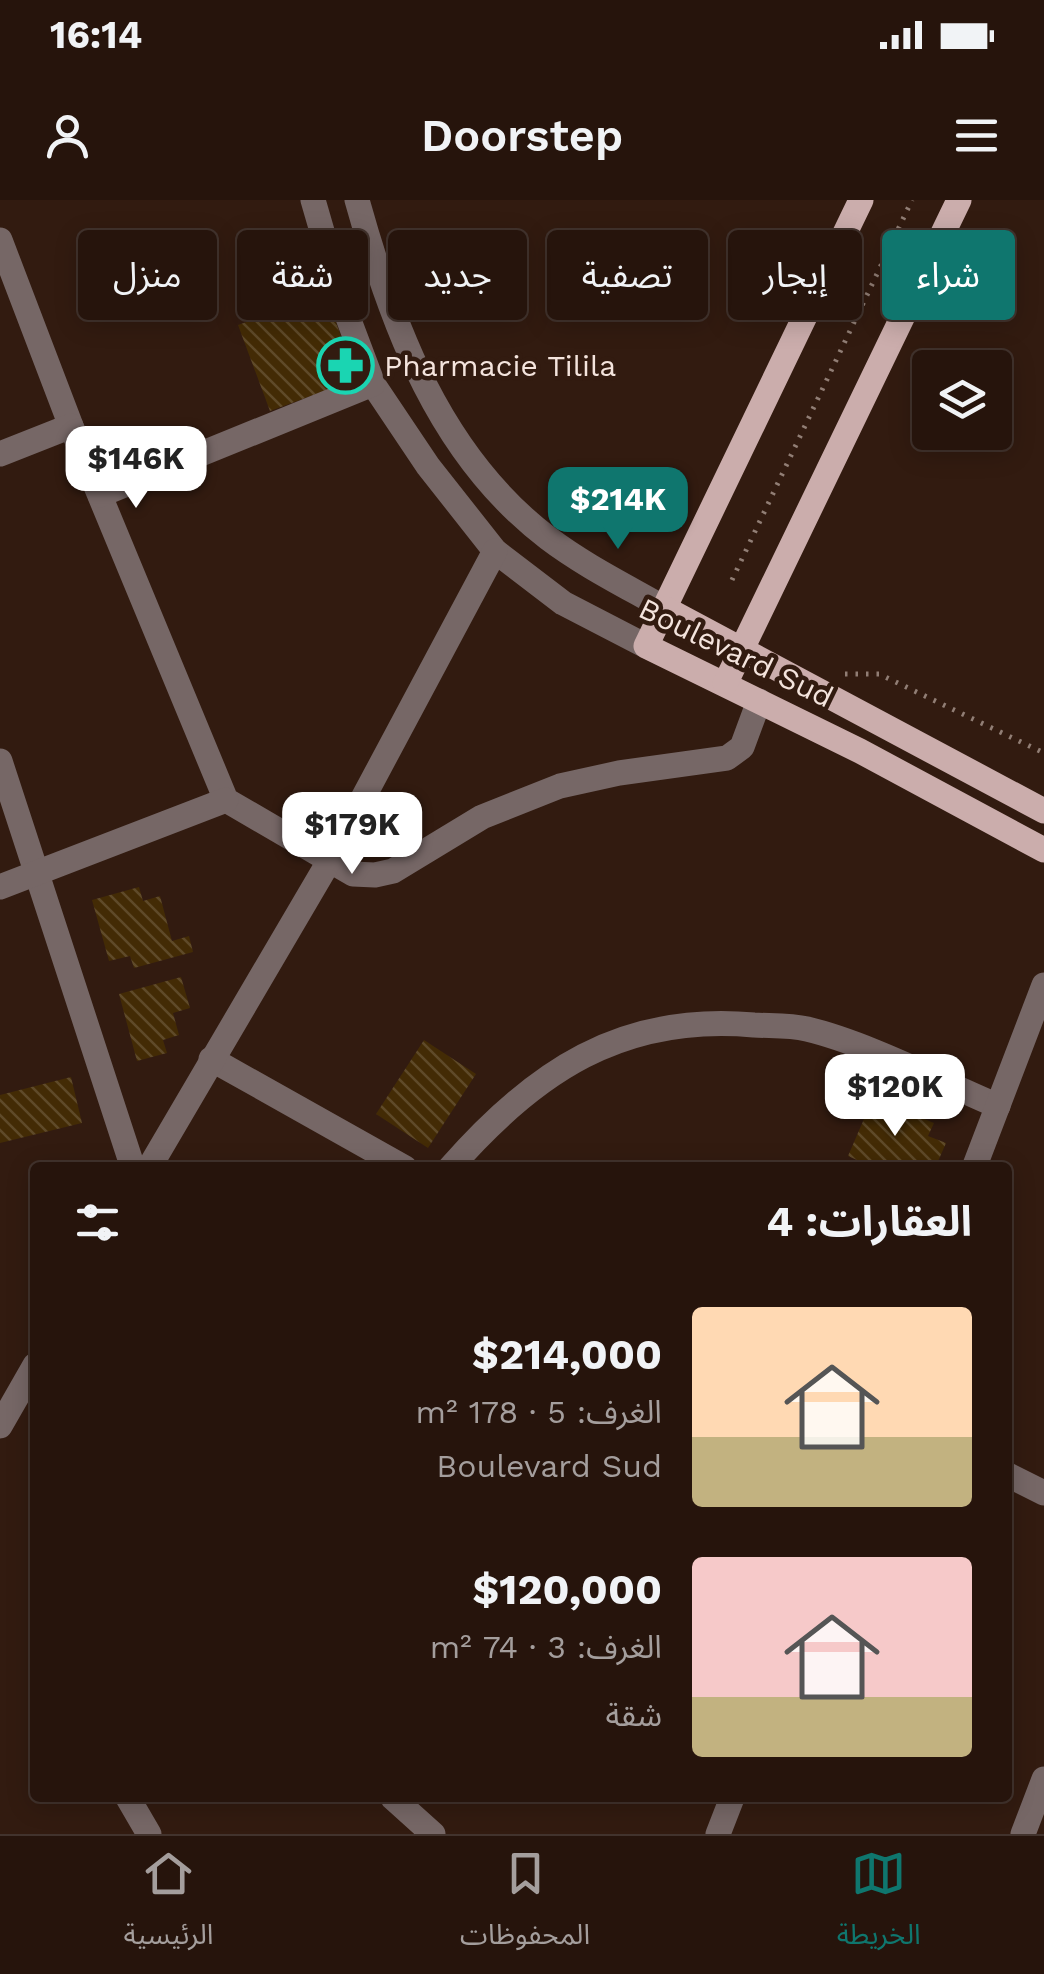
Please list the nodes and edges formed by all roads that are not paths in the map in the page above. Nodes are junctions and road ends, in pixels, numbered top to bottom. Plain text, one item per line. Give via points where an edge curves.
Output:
1 (313, 200) edge
2 (357, 200) edge
3 (860, 200) edge
4 (959, 200) edge
5 (0, 240) edge
6 (373, 384) junction
7 (71, 426) junction
8 (0, 454) edge
9 (100, 495) junction
10 (495, 551) junction
11 (666, 609) junction
12 (646, 646) junction
13 (742, 651) junction
14 (724, 684) junction
15 (759, 701) junction
16 (0, 761) edge
17 (226, 800) junction
18 (1044, 811) edge
19 (1044, 850) edge
20 (330, 858) junction
21 (36, 876) junction
22 (0, 887) edge
23 (1044, 985) edge
24 (211, 1060) junction
25 (998, 1106) junction
26 (164, 1156) edge
27 (131, 1162) edge
28 (394, 1162) edge
29 (455, 1162) edge
30 (976, 1162) edge
31 (30, 1374) edge
32 (0, 1426) edge
33 (1012, 1477) edge
34 (1044, 1493) edge
35 (1044, 1779) edge
36 (130, 1802) edge
37 (397, 1802) edge
38 (730, 1802) edge
39 (150, 1834) edge
40 (432, 1834) edge
41 (718, 1834) edge
42 (1023, 1834) edge

1 - 6 street, Boulevard Sud
2 - 11 street, Boulevard Sud via 407,353 443,420 494,490 589,568
3 - 11 main road
4 - 13 main road
5 - 7 street
6 - 9 street
6 - 10 street, Boulevard Sud
7 - 8 street
7 - 9 street
9 - 17 street
10 - 12 street, Boulevard Sud via 563,603
10 - 20 street
11 - 12 main road
11 - 13 main road, Boulevard Sud
12 - 14 main road, Boulevard Sud
13 - 14 main road
13 - 18 main road, Boulevard Sud
14 - 15 main road, Boulevard Sud
15 - 19 main road, Boulevard Sud
15 - 20 street via 742,747 727,758 560,786 482,817 393,871 353,874
16 - 21 street
17 - 20 street
17 - 21 street
20 - 24 street
21 - 22 street
21 - 27 street
23 - 25 street
24 - 26 street
24 - 28 street
25 - 29 street via 806,1029 716,1021 634,1034 559,1068 492,1120
25 - 30 street
31 - 32 street
33 - 34 street
35 - 42 street
36 - 39 street
37 - 40 street
38 - 41 street

